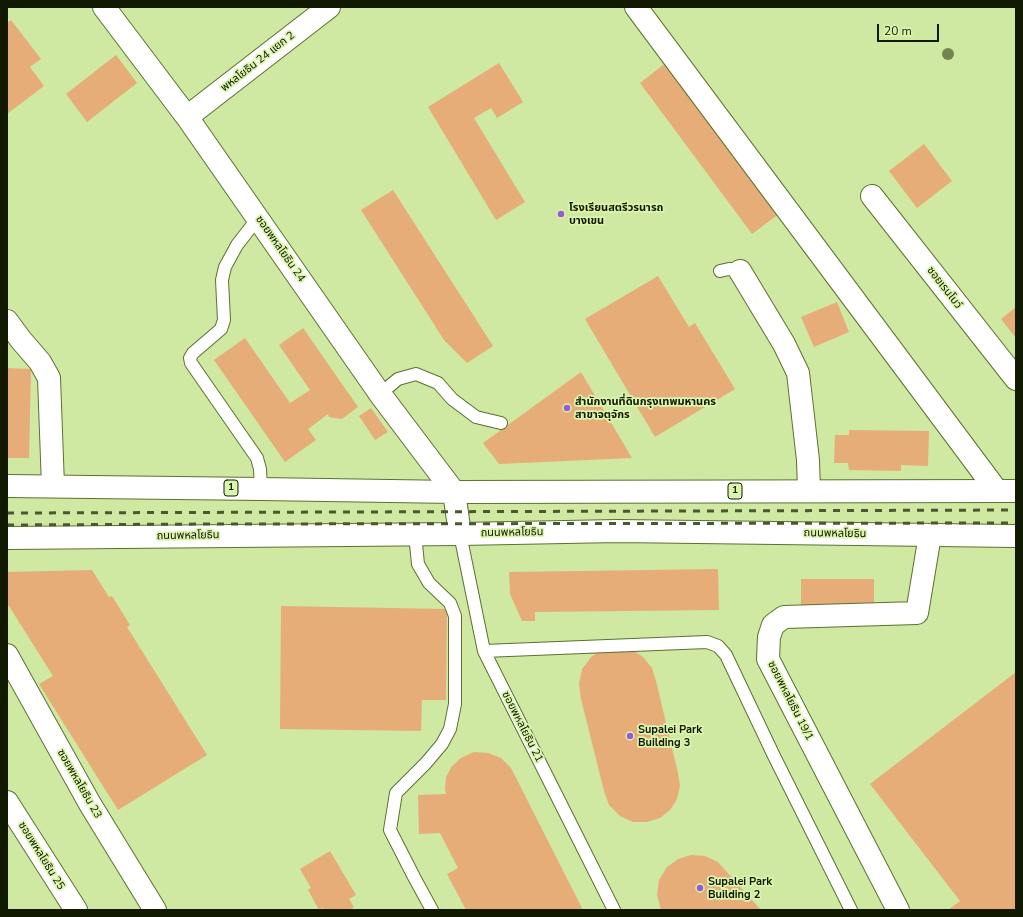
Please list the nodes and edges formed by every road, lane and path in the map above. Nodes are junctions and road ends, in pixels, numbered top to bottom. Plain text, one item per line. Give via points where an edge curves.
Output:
1 (104, 7) edge
2 (329, 7) edge
3 (636, 7) edge
4 (187, 117) junction
5 (872, 196) dead end
6 (258, 218) junction
7 (730, 271) dead end
8 (7, 321) edge
9 (1016, 379) edge
10 (380, 394) junction
11 (501, 423) dead end
12 (7, 486) edge
13 (53, 486) junction
14 (262, 488) junction
15 (809, 491) junction
16 (1006, 491) edge
17 (454, 492) junction
18 (415, 534) junction
19 (460, 534) junction
20 (930, 535) junction
21 (1016, 536) edge
22 (7, 538) edge
23 (484, 651) junction
24 (7, 655) edge
25 (7, 802) edge
26 (76, 910) edge
27 (155, 910) edge
28 (432, 910) edge
29 (614, 910) edge
30 (851, 910) edge
31 (898, 910) edge

1 - 4 street, ซอยพหลโยธิน 24
2 - 4 street, พหลโยธิน 24 แยก 2
3 - 16 street
4 - 6 street, ซอยพหลโยธิน 24
5 - 9 street, ซอยเรนโบว์
6 - 10 street, ซอยพหลโยธิน 24
6 - 14 lane via 237,245 225,267 222,280 224,320 221,329 192,353 190,358 257,458
7 - 15 street via 784,344 798,373
8 - 13 street via 40,362 49,378
10 - 11 lane via 398,379 416,374 438,383 452,399 476,417
10 - 17 street, ซอยพหลโยธิน 24
12 - 13 street, 1
13 - 14 street, 1
14 - 17 street, 1
15 - 16 street, 1
15 - 17 street, 1
17 - 19 street
18 - 19 street, ถนนพหลโยธิน
18 - 22 street, ถนนพหลโยธิน
18 - 28 lane via 418,564 429,583 450,603 455,616 455,704 450,729 442,744 396,793 390,830
19 - 20 street, ถนนพหลโยธิน via 618,531
19 - 23 lane, ซอยพหลโยธิน 21
20 - 21 street, ถนนพหลโยธิน
20 - 31 street, ซอยพหลโยธิน 19/1 via 918,613 784,617 773,625 769,637 768,658
23 - 29 lane, ซอยพหลโยธิน 21
23 - 30 lane via 708,642 718,646 726,655
24 - 27 street, ซอยพหลโยธิน 23 via 90,804
25 - 26 street, ซอยพหลโยธิน 25

